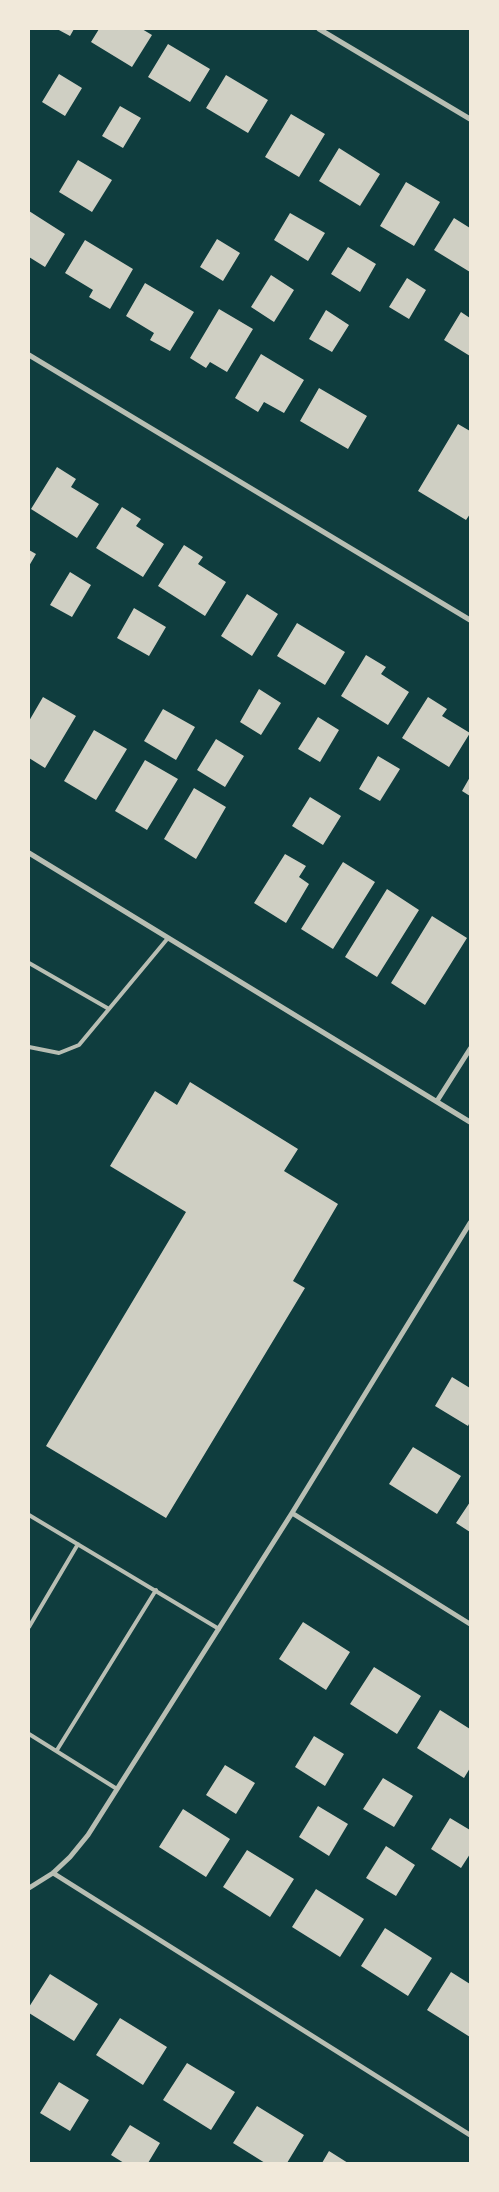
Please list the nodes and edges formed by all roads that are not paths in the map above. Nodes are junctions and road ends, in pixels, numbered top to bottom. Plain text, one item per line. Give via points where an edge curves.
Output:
1 (319, 29) edge
2 (470, 120) edge
3 (29, 355) edge
4 (470, 620) edge
5 (29, 854) edge
6 (168, 938) junction
7 (29, 963) edge
8 (108, 1009) junction
9 (29, 1047) edge
10 (470, 1049) edge
11 (436, 1102) junction
12 (470, 1122) edge
13 (470, 1223) edge
14 (292, 1513) junction
15 (29, 1515) edge
16 (78, 1544) junction
17 (156, 1590) junction
18 (470, 1624) edge
19 (29, 1627) edge
20 (219, 1628) junction
21 (29, 1734) edge
22 (57, 1750) junction
23 (117, 1789) junction
24 (53, 1873) junction
25 (29, 1888) edge
26 (470, 2135) edge

1 - 2 street
3 - 4 street
5 - 6 street
6 - 8 lane
6 - 11 street
7 - 8 lane
8 - 9 lane via 79,1045 59,1053
10 - 11 street
11 - 12 street
13 - 14 street
14 - 18 street
14 - 20 street
15 - 16 lane
16 - 17 lane
16 - 19 lane
17 - 20 lane
17 - 22 lane
20 - 23 street
21 - 22 lane
22 - 23 lane
23 - 24 street via 88,1836
24 - 25 street
24 - 26 street

